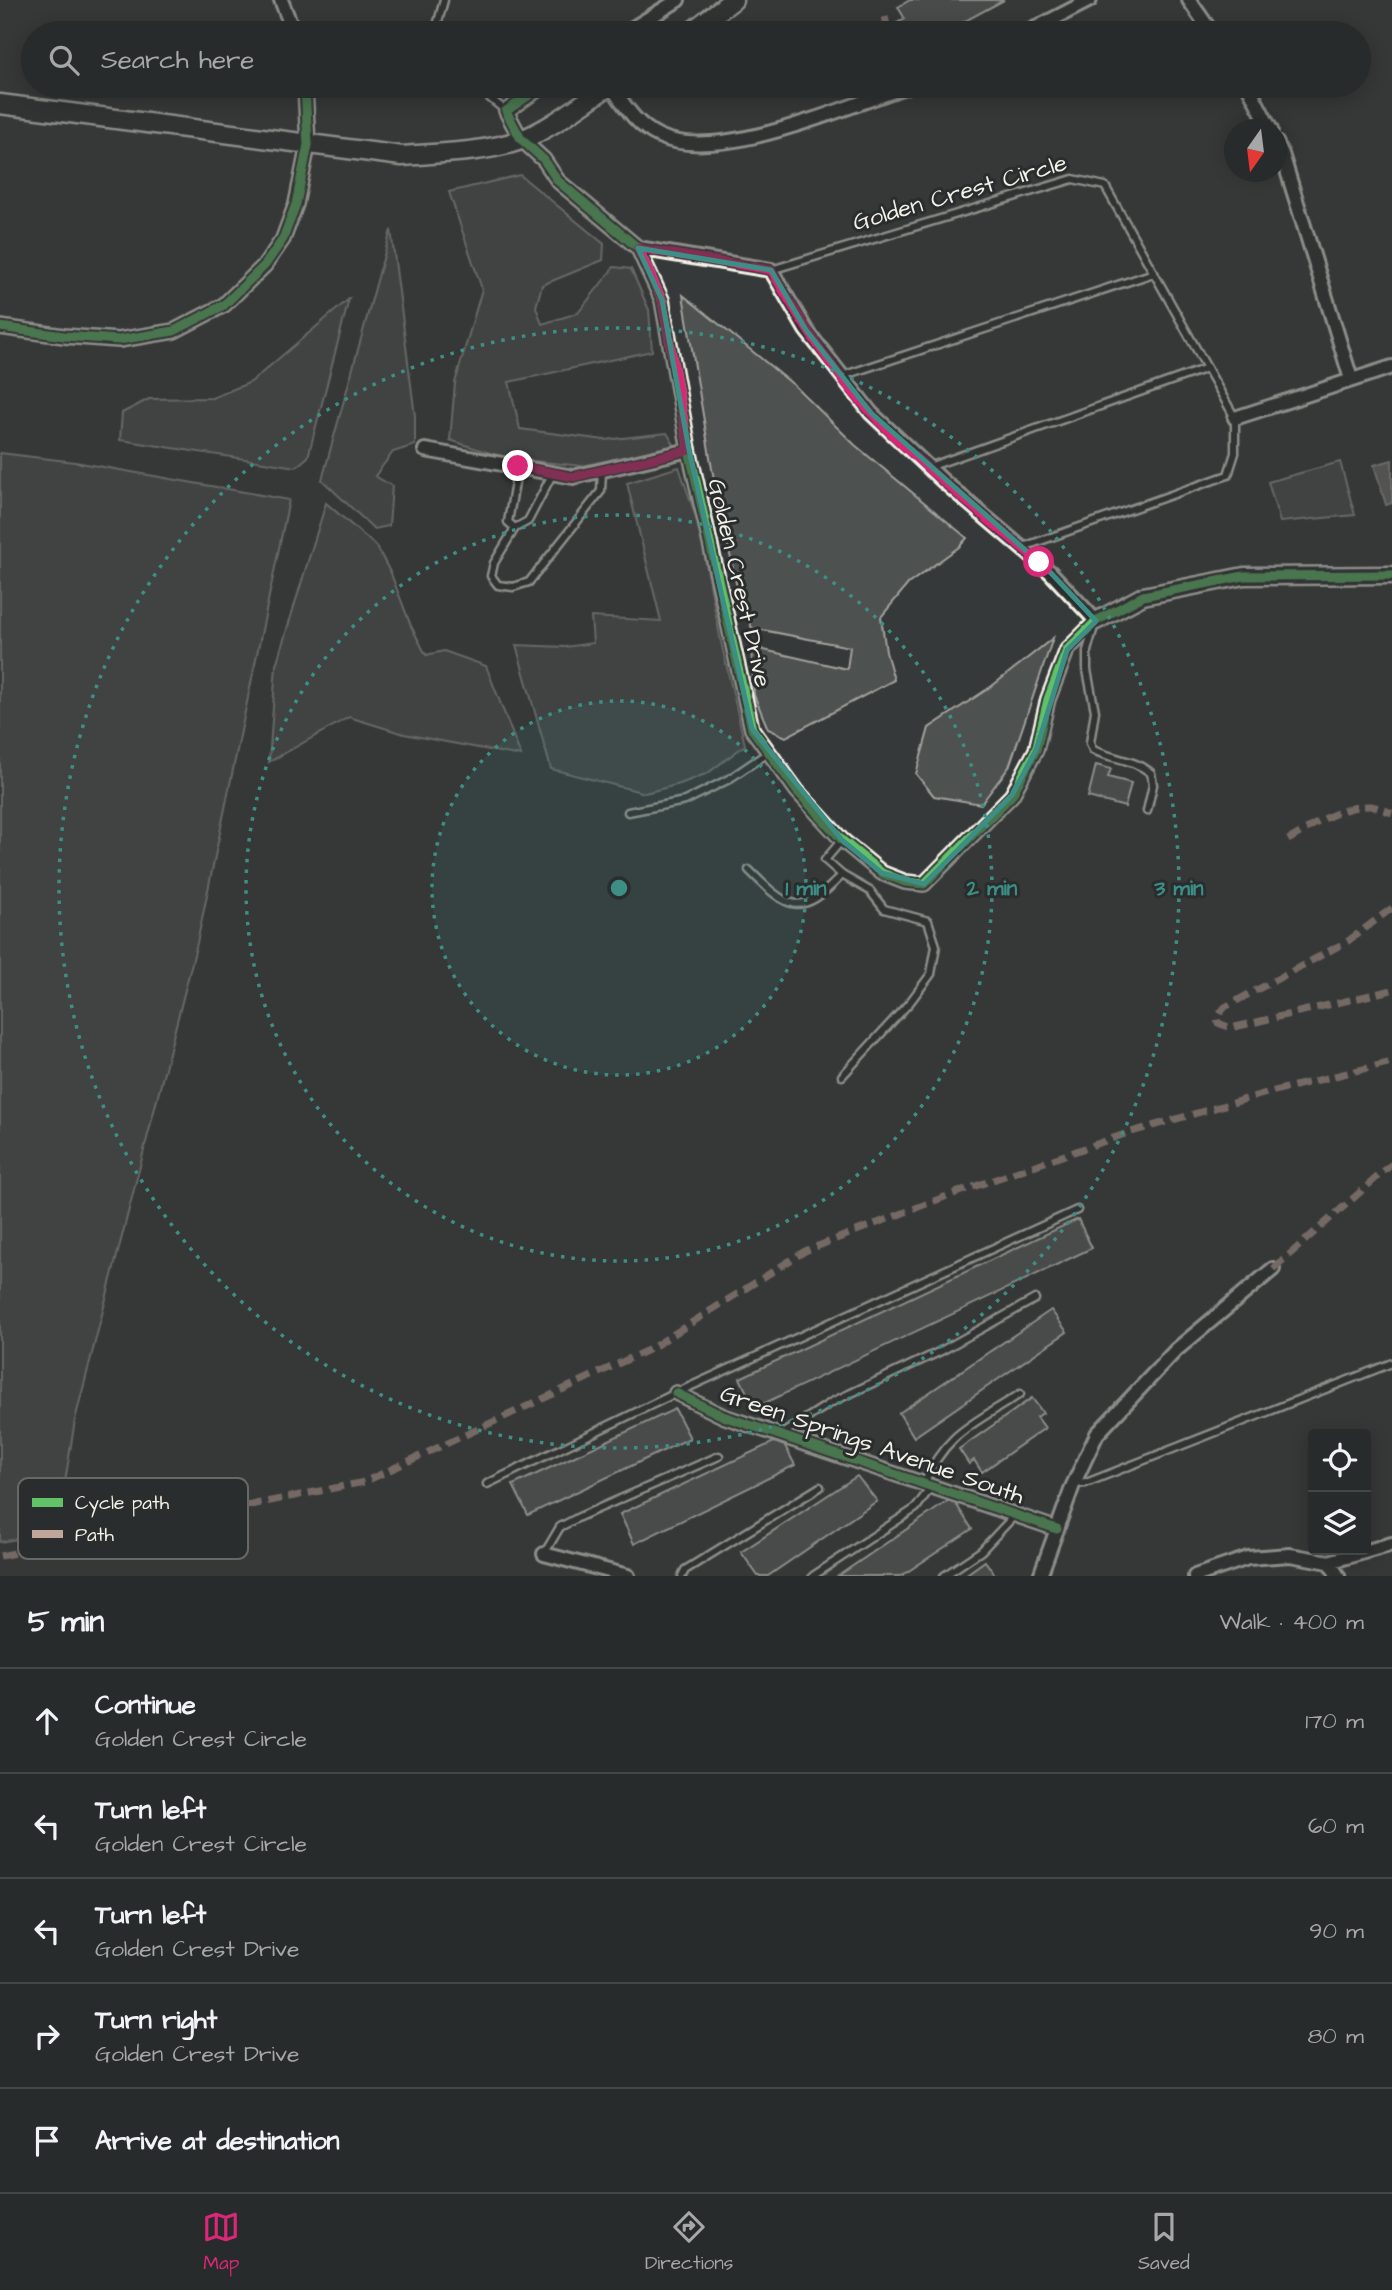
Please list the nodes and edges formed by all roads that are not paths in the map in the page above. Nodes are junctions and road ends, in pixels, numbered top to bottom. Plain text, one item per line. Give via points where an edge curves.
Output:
1 (281, 0) edge
2 (444, 0) edge
3 (678, 0) edge
4 (733, 0) edge
5 (1090, 0) edge
6 (1189, 0) edge
7 (291, 21) edge
8 (438, 21) edge
9 (644, 21) edge
10 (706, 21) edge
11 (1049, 21) edge
12 (1204, 21) edge
13 (306, 98) edge
14 (490, 98) edge
15 (525, 98) edge
16 (590, 98) edge
17 (619, 98) edge
18 (873, 98) edge
19 (1254, 98) edge
20 (0, 104) edge
21 (506, 111) junction
22 (1265, 119) edge
23 (521, 139) junction
24 (308, 145) junction
25 (1287, 170) edge
26 (638, 248) junction
27 (771, 270) junction
28 (1154, 273) junction
29 (0, 327) edge
30 (1392, 367) edge
31 (1207, 368) junction
32 (842, 376) junction
33 (1351, 379) junction
34 (1235, 418) junction
35 (425, 450) dead end
36 (689, 450) junction
37 (518, 466) junction
38 (929, 467) junction
39 (602, 471) junction
40 (553, 473) junction
41 (515, 528) junction
42 (1022, 547) junction
43 (1392, 575) edge
44 (1096, 621) junction
45 (769, 752) junction
46 (1147, 811) dead end
47 (628, 812) dead end
48 (842, 840) junction
49 (749, 870) dead end
50 (842, 875) junction
51 (842, 1076) dead end
52 (1077, 1210) dead end
53 (1273, 1269) dead end
54 (1035, 1299) dead end
55 (1392, 1363) edge
56 (676, 1394) junction
57 (1020, 1395) dead end
58 (781, 1436) junction
59 (719, 1456) dead end
60 (487, 1484) dead end
61 (928, 1485) junction
62 (1073, 1485) junction
63 (820, 1486) dead end
64 (1014, 1515) junction
65 (1057, 1529) junction
66 (1392, 1544) edge
67 (544, 1554) joint
68 (1329, 1562) junction
69 (628, 1576) edge
70 (682, 1576) edge
71 (814, 1576) edge
72 (944, 1576) edge
73 (1040, 1576) edge
74 (1195, 1576) edge
75 (1338, 1576) edge

1 - 7 street
2 - 8 lane
3 - 9 street
4 - 10 main road
5 - 11 street
6 - 12 street
13 - 24 street
14 - 21 lane
15 - 21 street
16 - 23 main road
17 - 18 street via 635,120 658,135 690,144 772,132
19 - 22 street
20 - 24 main road
21 - 23 street, Golden Crest Drive
23 - 24 main road via 468,151 402,156
23 - 26 street, Golden Crest Drive via 558,181
24 - 29 street via 296,204 283,239 265,265 224,305 174,331 119,340
25 - 33 street
26 - 27 street, Golden Crest Circle
26 - 36 street, Golden Crest Drive via 662,300
27 - 28 lane, Golden Crest Circle via 1073,179 1105,186
27 - 32 street via 806,330
28 - 31 lane, Golden Crest Circle
28 - 32 lane
30 - 33 street
31 - 34 lane, Golden Crest Circle
31 - 38 lane
32 - 38 street via 871,413
33 - 34 street
34 - 42 lane, Golden Crest Circle via 1235,453 1228,475
35 - 37 street, Golden Crest Drive
36 - 39 street, Golden Crest Drive
36 - 45 street, Golden Crest Drive via 752,729
37 - 40 street, Golden Crest Drive
37 - 41 lane via 508,522
38 - 42 street
39 - 40 street, Golden Crest Drive via 573,477
39 - 41 lane via 601,491 529,582 498,585 491,576 494,563
40 - 41 lane via 528,522
42 - 44 street
43 - 44 street via 1231,578 1143,596
44 - 46 lane via 1087,651 1095,710 1090,743 1107,757 1143,766 1152,773
44 - 48 street, Golden Crest Drive via 1067,650 1048,699 1036,750 1012,795 924,884 881,873
45 - 47 lane via 685,801
45 - 48 street, Golden Crest Drive
48 - 50 lane via 825,860
49 - 50 lane via 773,894 796,905 824,894
50 - 51 lane via 870,891 884,909 928,921 936,946 931,974
52 - 56 lane
53 - 62 street via 1176,1350 1097,1434
54 - 58 lane via 942,1351 832,1402
55 - 62 lane
56 - 58 street, Green Springs Avenue South
56 - 60 lane
57 - 61 lane via 954,1437 933,1462
58 - 61 street, Green Springs Avenue South
59 - 67 lane via 560,1527
61 - 64 street, Green Springs Avenue South
61 - 71 lane via 916,1508
62 - 65 street
63 - 70 lane
64 - 65 street, Green Springs Avenue South
64 - 72 lane via 981,1551
65 - 73 street
66 - 68 street
67 - 69 street
68 - 74 street via 1290,1555 1248,1558
68 - 75 street

